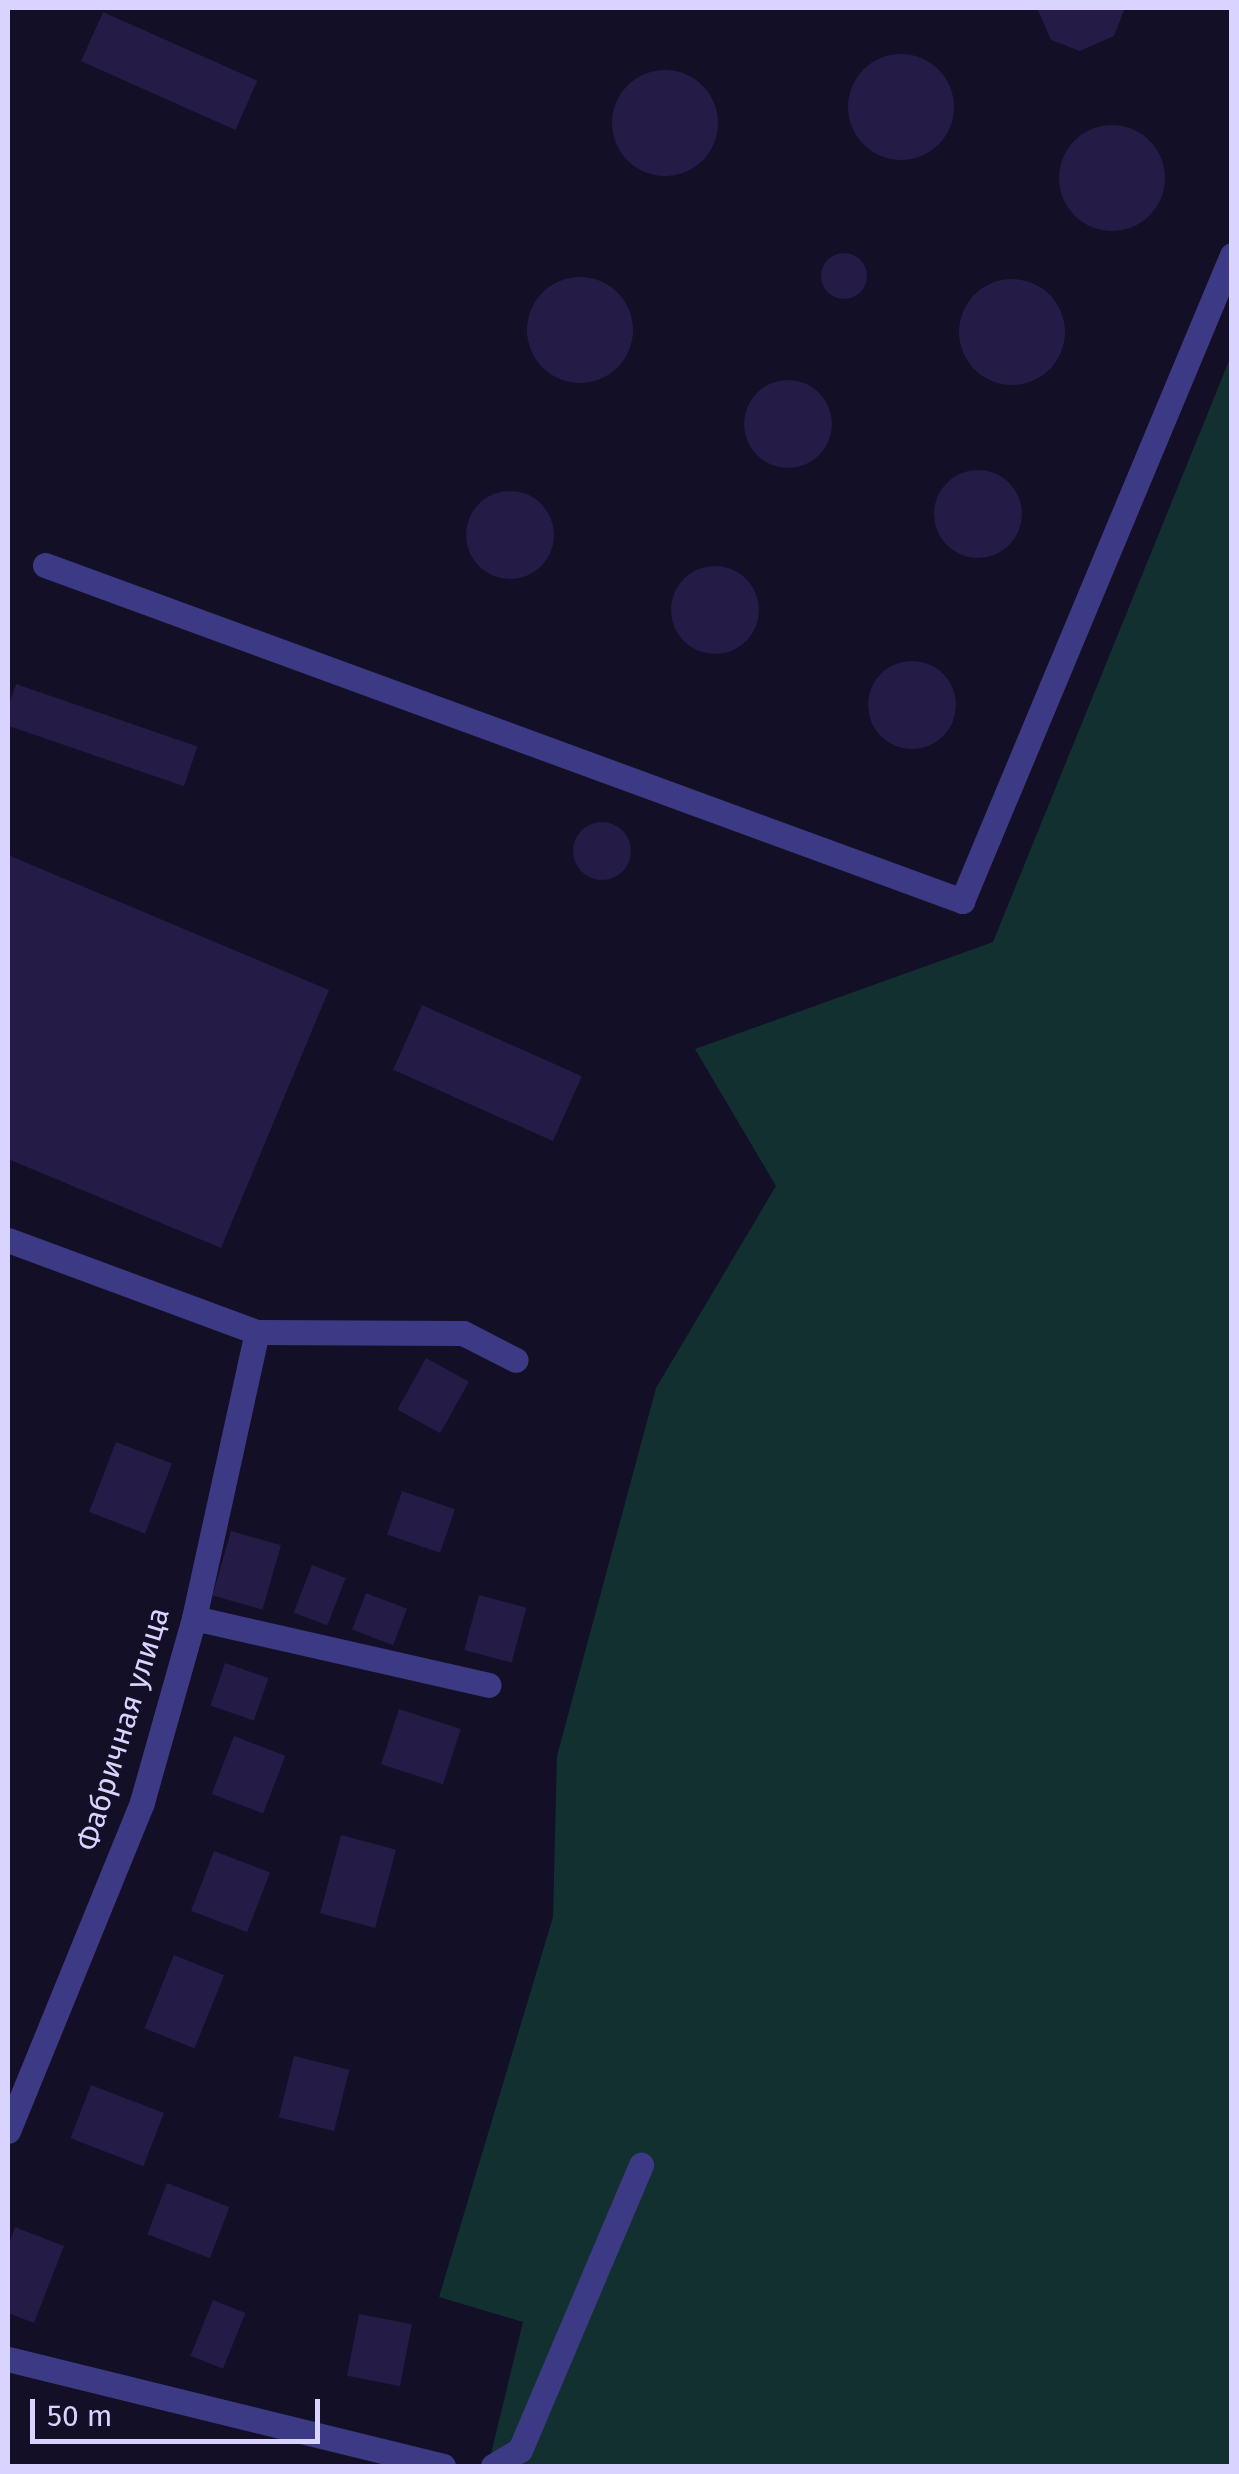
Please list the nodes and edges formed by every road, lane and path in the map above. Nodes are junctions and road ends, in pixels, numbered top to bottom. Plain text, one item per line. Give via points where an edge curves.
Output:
1 (1232, 255) edge
2 (45, 565) dead end
3 (8, 1240) edge
4 (256, 1332) junction
5 (516, 1360) dead end
6 (194, 1618) junction
7 (488, 1685) dead end
8 (8, 2132) edge
9 (641, 2166) dead end
10 (8, 2359) edge
11 (444, 2466) edge
12 (493, 2466) edge

1 - 2 street via 962,901
3 - 4 street
4 - 5 street via 463,1333
4 - 6 street, Фабричная улица
6 - 7 street
6 - 8 street, Фабричная улица via 142,1802
9 - 12 street via 520,2450
10 - 11 street

